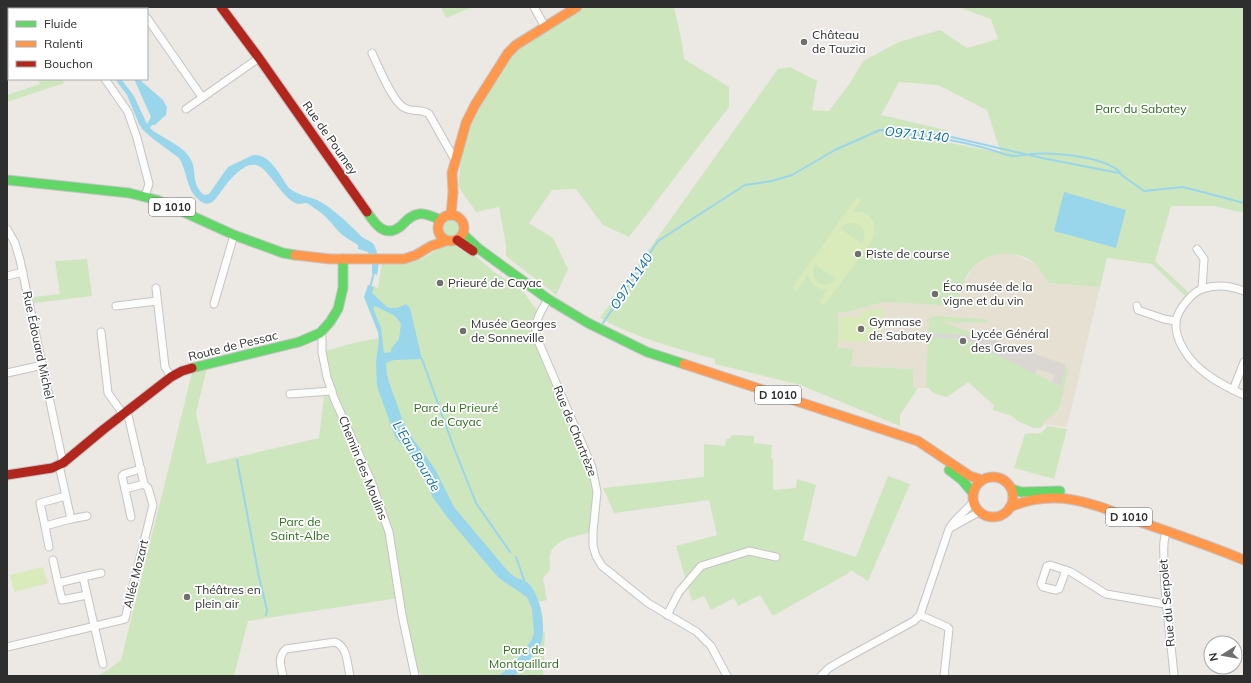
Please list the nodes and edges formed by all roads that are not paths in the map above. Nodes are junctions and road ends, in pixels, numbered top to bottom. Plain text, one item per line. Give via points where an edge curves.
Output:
1 (221, 7) edge
2 (534, 7) edge
3 (577, 7) edge
4 (148, 19) edge
5 (544, 27) junction
6 (372, 53) dead end
7 (259, 58) junction
8 (105, 80) edge
9 (202, 97) junction
10 (186, 109) dead end
11 (456, 160) junction
12 (7, 180) edge
13 (145, 196) junction
14 (451, 215) junction
15 (440, 220) junction
16 (7, 229) edge
17 (439, 234) junction
18 (234, 235) junction
19 (460, 237) junction
20 (446, 241) junction
21 (431, 246) junction
22 (1197, 249) dead end
23 (343, 259) junction
24 (23, 272) junction
25 (7, 276) edge
26 (156, 288) dead end
27 (1202, 289) junction
28 (1244, 291) edge
29 (157, 301) junction
30 (547, 301) junction
31 (214, 304) dead end
32 (116, 306) dead end
33 (1136, 306) dead end
34 (1176, 321) junction
35 (101, 332) dead end
36 (320, 333) junction
37 (1244, 362) edge
38 (43, 365) junction
39 (7, 373) edge
40 (171, 377) junction
41 (1233, 390) junction
42 (332, 391) junction
43 (290, 394) dead end
44 (1244, 396) edge
45 (125, 413) junction
46 (908, 438) junction
47 (61, 464) junction
48 (141, 469) junction
49 (7, 475) edge
50 (982, 480) junction
51 (144, 484) junction
52 (1012, 488) junction
53 (125, 489) junction
54 (66, 496) junction
55 (973, 498) junction
56 (1010, 508) junction
57 (979, 512) junction
58 (87, 516) dead end
59 (131, 517) dead end
60 (71, 520) junction
61 (1158, 525) junction
62 (45, 526) junction
63 (1168, 528) junction
64 (948, 529) junction
65 (50, 547) dead end
66 (1220, 550) junction
67 (1244, 554) edge
68 (776, 557) dead end
69 (1244, 557) edge
70 (53, 560) dead end
71 (1244, 560) edge
72 (1066, 570) dead end
73 (101, 573) dead end
74 (83, 577) junction
75 (58, 583) junction
76 (87, 595) junction
77 (1165, 604) junction
78 (667, 614) junction
79 (920, 615) junction
80 (95, 627) junction
81 (7, 647) edge
82 (103, 664) dead end
83 (284, 676) edge
84 (350, 676) edge
85 (415, 676) edge
86 (728, 676) edge
87 (821, 676) edge
88 (944, 676) edge
89 (1174, 676) edge

1 - 7 main road, Rue de Poumey
2 - 5 street
3 - 5 main road
4 - 9 street
5 - 11 main road via 522,40 508,53 471,112
6 - 11 street via 397,102 411,111 429,114
7 - 9 street
7 - 15 main road, Rue de Poumey via 376,225 393,231 410,217 418,214
8 - 13 street via 128,112 135,131 149,184
9 - 10 street
11 - 14 main road via 451,178
12 - 13 main road, D 1010
13 - 18 main road, D 1010
14 - 15 main road
14 - 19 main road via 463,222
15 - 17 main road
16 - 24 street, Rue Édouard Michel via 18,251
17 - 20 main road
17 - 21 main road, D 1010
18 - 23 main road, D 1010 via 292,255
18 - 31 street
19 - 20 main road via 453,242
19 - 30 main road, D 1010 via 464,245 502,273
20 - 21 main road, D 1010
21 - 23 main road, D 1010 via 404,259
22 - 27 street via 1204,259
23 - 36 main road, Route de Pessac via 343,288 338,309
24 - 25 street
24 - 38 street, Rue Édouard Michel
26 - 29 street
27 - 28 street via 1224,286
27 - 34 street via 1192,295
29 - 32 street
29 - 40 street via 165,367
30 - 46 main road, D 1010 via 586,326 619,342
30 - 78 street, Rue de Chartrèze via 538,315 536,336 592,467 597,492 593,532 596,556 607,572
33 - 34 street via 1138,310
34 - 41 street via 1177,336 1184,351 1206,374
35 - 45 street via 108,393
36 - 40 main road, Route de Pessac via 299,342 202,365
36 - 42 street, Chemin des Moulins via 327,377
37 - 41 street
38 - 39 street
38 - 47 street, Rue Édouard Michel
40 - 45 main road, Route de Pessac
41 - 44 street
42 - 43 street
42 - 85 street, Chemin des Moulins via 371,481 389,532
45 - 47 main road, Route de Pessac
45 - 48 street, Allée Mozart
46 - 50 main road, D 1010 via 926,445 970,476
46 - 55 main road, D 1010 via 962,480
47 - 49 main road, Route de Pessac via 52,468
47 - 54 street, Rue Édouard Michel
48 - 51 street, Allée Mozart
48 - 53 street via 122,476
50 - 52 main road via 991,477 1001,478
50 - 55 main road via 978,483
51 - 53 street
51 - 80 street, Allée Mozart via 148,488 153,505 125,619
52 - 56 main road via 1013,501
52 - 61 main road, D 1010 via 1021,492 1072,492
53 - 59 street
54 - 60 street, Rue Édouard Michel
54 - 62 street via 40,502
55 - 57 main road
55 - 64 street via 968,509 953,521
56 - 57 main road via 1002,516 996,517
56 - 61 main road, D 1010 via 1021,502 1072,499
57 - 64 street
58 - 60 street
60 - 62 street
61 - 63 main road, D 1010
62 - 65 street
63 - 66 main road, D 1010
63 - 67 main road, D 1010
63 - 77 street, Rue du Serpolet via 1163,543
64 - 79 street
66 - 69 main road via 1231,551
66 - 71 main road, D 1010
68 - 78 street via 749,552 701,566 678,592
70 - 75 street
72 - 77 street via 1106,594
73 - 74 street
74 - 75 street
74 - 76 street
75 - 76 street via 62,600
76 - 80 street
77 - 89 street, Rue du Serpolet
78 - 86 street, Rue de Chartrèze via 697,632 711,646
79 - 87 street via 914,621 829,668
79 - 88 street via 949,630
80 - 81 street, Allée Mozart
80 - 82 street
83 - 84 street via 280,659 286,649 335,642 344,650

